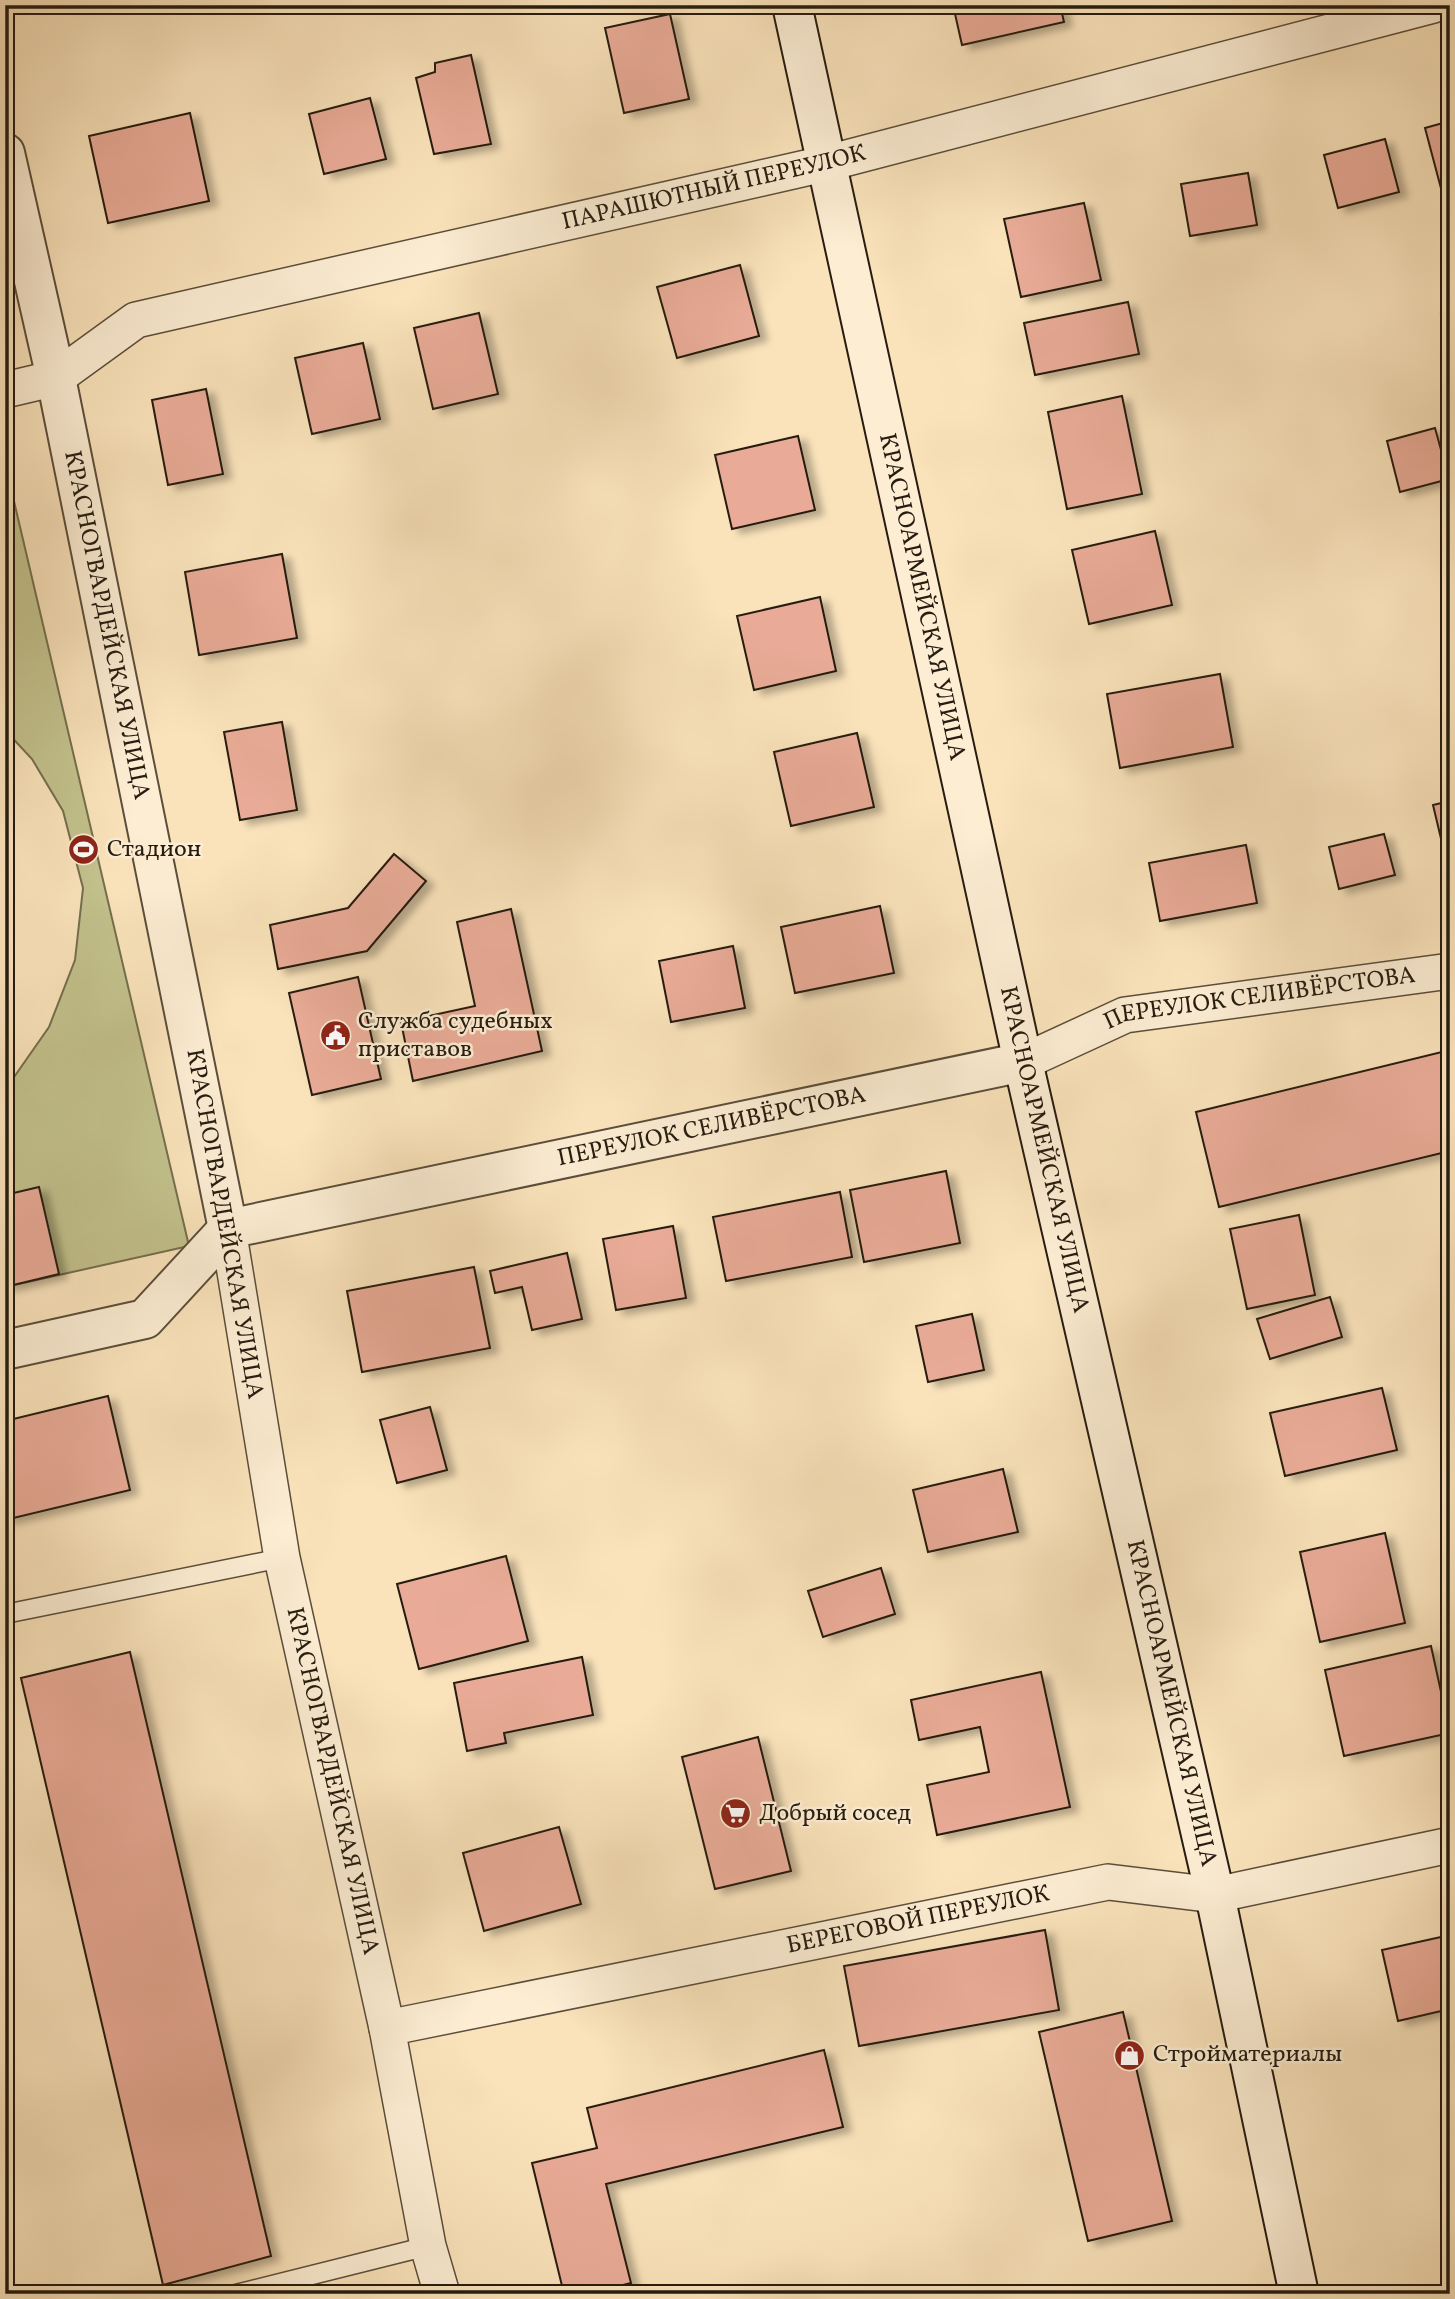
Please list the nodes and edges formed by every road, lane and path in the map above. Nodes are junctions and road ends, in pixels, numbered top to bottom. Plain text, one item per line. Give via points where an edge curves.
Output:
1 (792, 5) edge
2 (1433, 5) edge
3 (5, 153) edge
4 (828, 163) junction
5 (56, 377) junction
6 (5, 390) edge
7 (1450, 971) edge
8 (1023, 1062) junction
9 (228, 1229) junction
10 (5, 1350) edge
11 (282, 1558) junction
12 (5, 1614) edge
13 (1450, 1845) edge
14 (1215, 1895) junction
15 (387, 2028) junction
16 (428, 2245) junction
17 (236, 2294) edge
18 (442, 2294) edge
19 (1299, 2294) edge

1 - 4 main road, КРАСНОАРМЕЙСКАЯ УЛИЦА
2 - 4 street, ПАРАШЮТНЫЙ ПЕРЕУЛОК
3 - 5 main road, КРАСНОГВАРДЕЙСКАЯ УЛИЦА
4 - 5 street, ПАРАШЮТНЫЙ ПЕРЕУЛОК via 136,320
4 - 8 main road, КРАСНОАРМЕЙСКАЯ УЛИЦА
5 - 6 street, ПАРАШЮТНЫЙ ПЕРЕУЛОК
5 - 9 main road, КРАСНОГВАРДЕЙСКАЯ УЛИЦА
7 - 8 street, ПЕРЕУЛОК СЕЛИВЁРСТОВА via 1125,1015
8 - 9 main road, ПЕРЕУЛОК СЕЛИВЁРСТОВА
8 - 14 main road, КРАСНОАРМЕЙСКАЯ УЛИЦА
9 - 10 main road via 145,1319
9 - 11 street, КРАСНОГВАРДЕЙСКАЯ УЛИЦА
11 - 12 lane
11 - 15 street, КРАСНОГВАРДЕЙСКАЯ УЛИЦА
13 - 14 street, БЕРЕГОВОЙ ПЕРЕУЛОК
14 - 15 street, БЕРЕГОВОЙ ПЕРЕУЛОК via 1108,1882
14 - 19 main road, КРАСНОАРМЕЙСКАЯ УЛИЦА
15 - 16 street, КРАСНОГВАРДЕЙСКАЯ УЛИЦА
16 - 17 lane
16 - 18 street, КРАСНОГВАРДЕЙСКАЯ УЛИЦА

